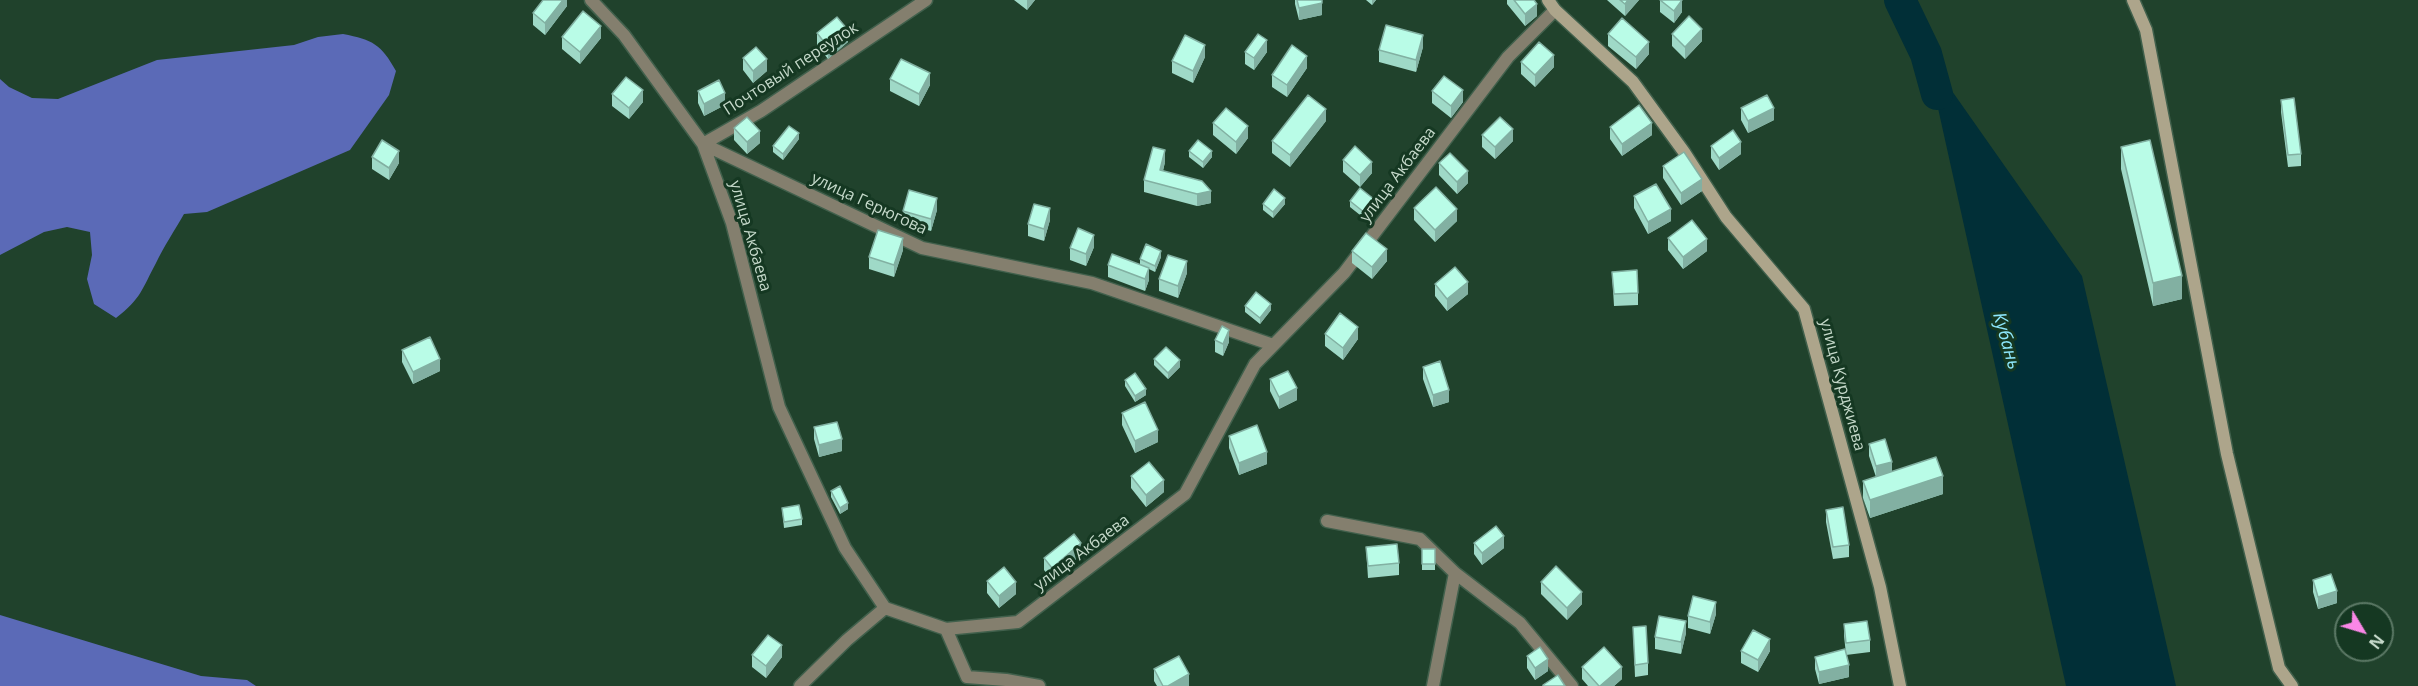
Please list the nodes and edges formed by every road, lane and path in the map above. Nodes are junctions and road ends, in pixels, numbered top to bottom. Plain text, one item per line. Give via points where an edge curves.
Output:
1 (591, 0) edge
2 (926, 0) edge
3 (2133, 0) edge
4 (1552, 5) edge
5 (703, 144) junction
6 (1273, 345) junction
7 (1327, 521) dead end
8 (1455, 573) junction
9 (885, 608) junction
10 (946, 629) junction
11 (800, 686) edge
12 (1039, 686) edge
13 (1433, 686) edge
14 (1572, 686) edge
15 (1900, 686) edge
16 (2292, 686) edge

1 - 5 street, улица Герюгова via 624,35
2 - 5 street, Почтовый переулок via 761,111
3 - 16 street via 2146,30 2227,454 2279,668
4 - 6 street, улица Акбаева via 1344,273
4 - 15 street, улица Курджиева via 1633,81 1726,217 1804,309 1880,587
5 - 6 street, улица Герюгова via 921,248 1092,283
5 - 9 street, улица Акбаева via 732,223 779,407 844,548
6 - 10 street, улица Акбаева via 1255,364 1185,494 1018,622
7 - 8 street via 1420,538
8 - 13 street
8 - 14 street via 1520,623
9 - 10 street, улица Акбаева
9 - 11 street
10 - 12 street via 967,677

